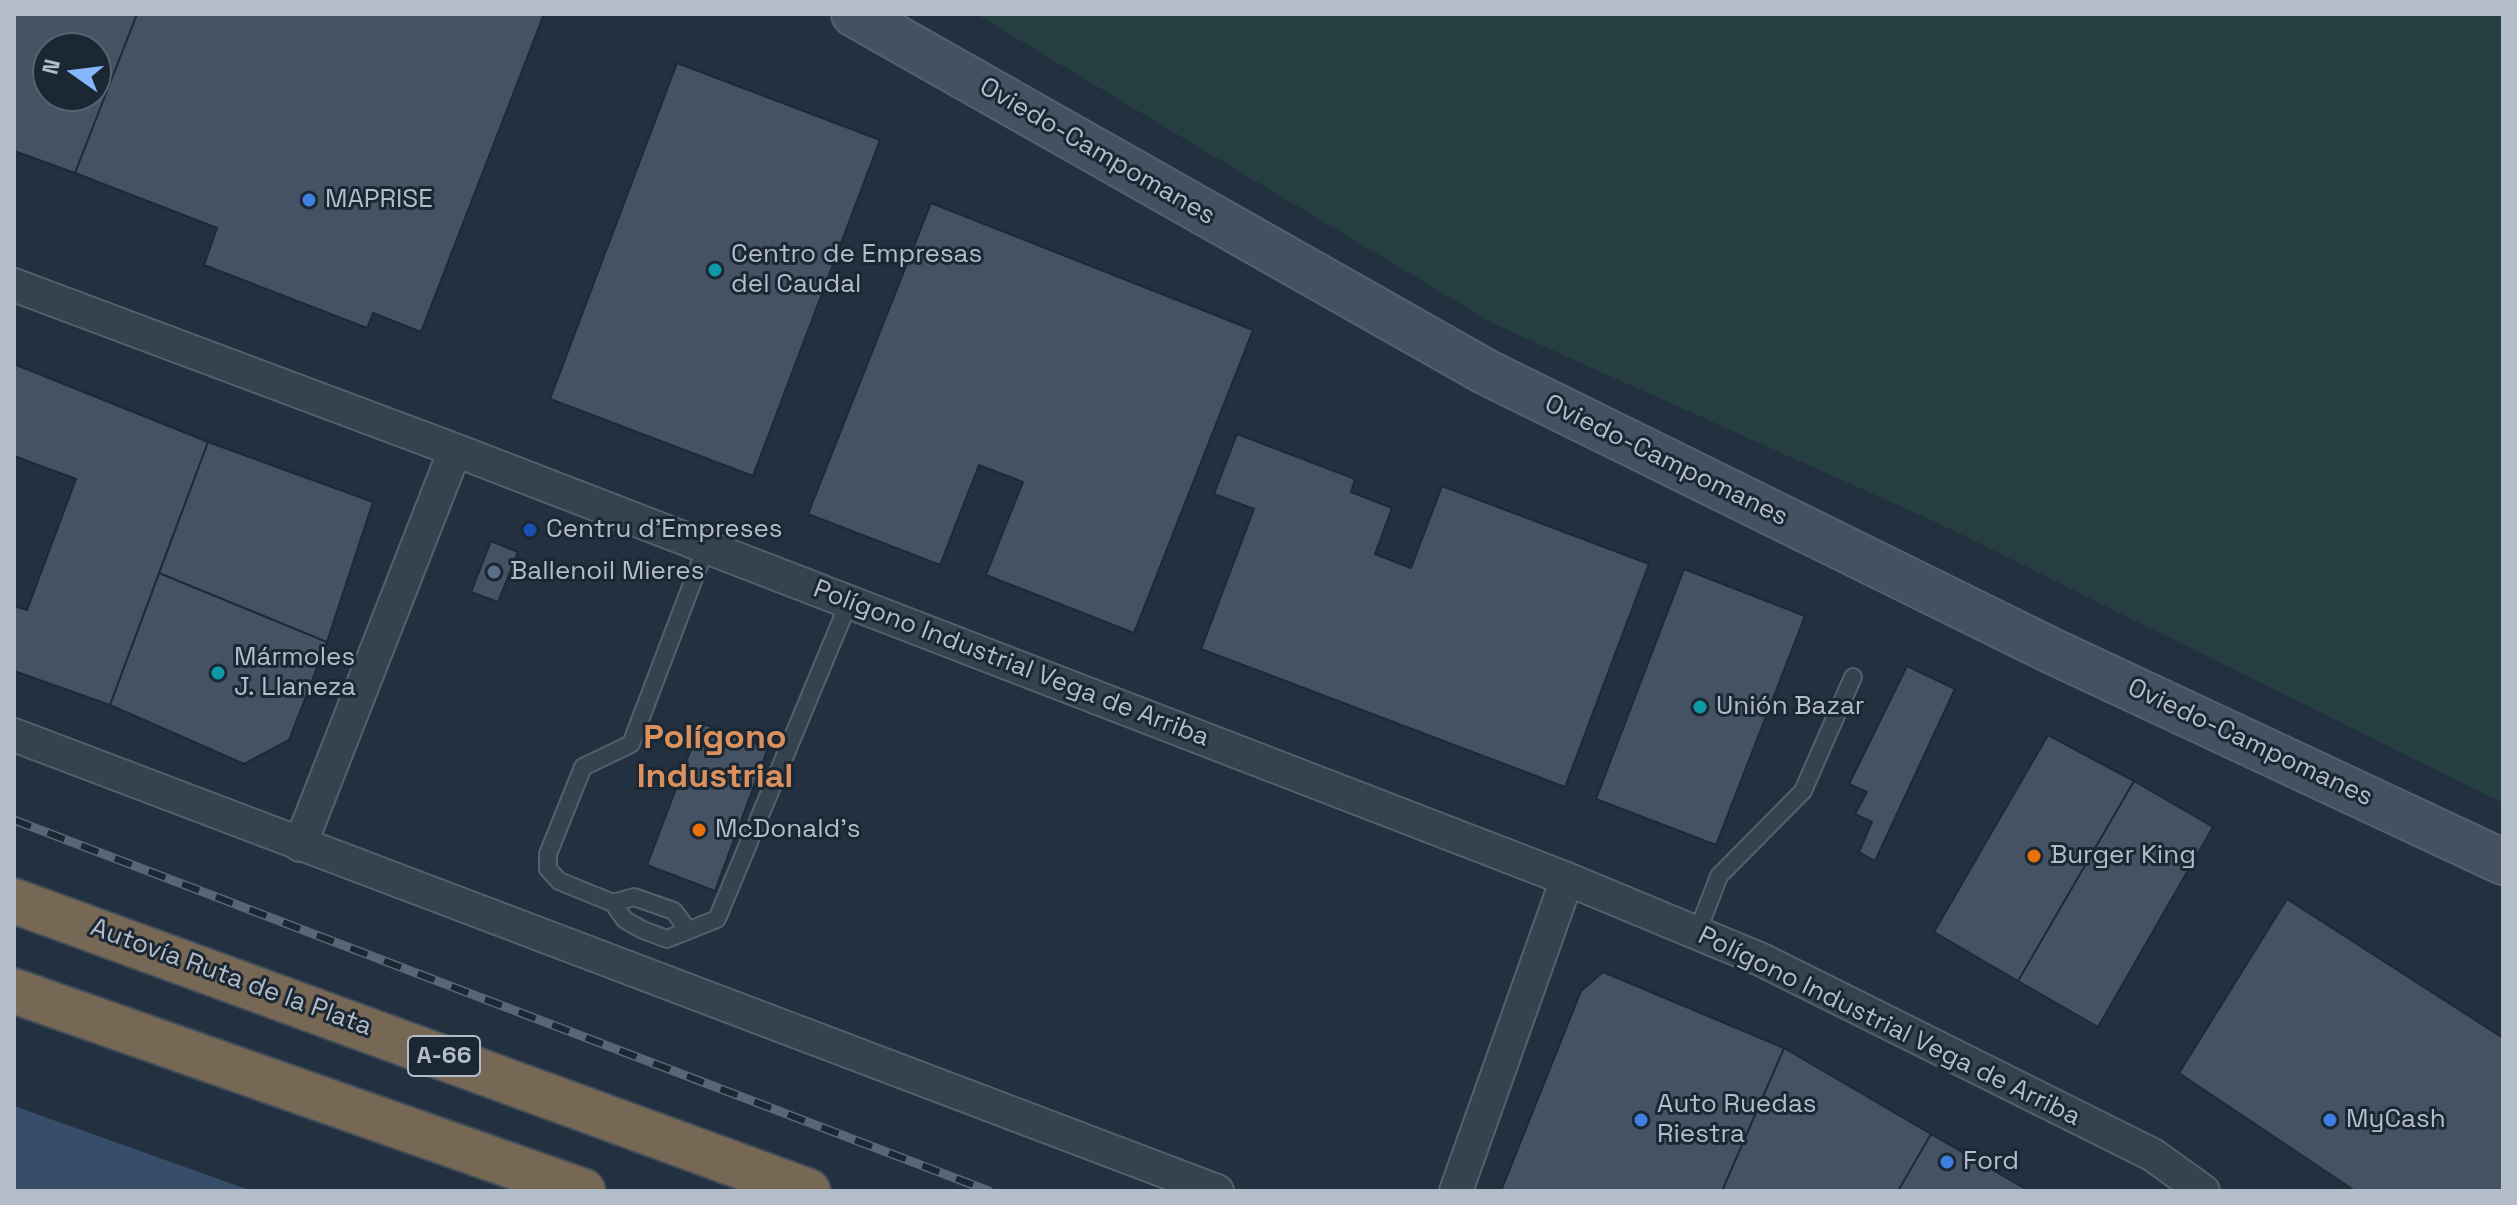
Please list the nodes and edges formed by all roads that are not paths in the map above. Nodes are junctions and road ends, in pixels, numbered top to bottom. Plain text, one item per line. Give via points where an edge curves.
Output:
1 (854, 14) edge
2 (14, 285) edge
3 (455, 450) junction
4 (706, 547) junction
5 (849, 602) junction
6 (1853, 677) dead end
7 (14, 735) edge
8 (300, 845) junction
9 (2503, 862) edge
10 (1567, 879) junction
11 (14, 894) edge
12 (14, 901) edge
13 (613, 903) junction
14 (80, 923) junction
15 (688, 930) junction
16 (1697, 933) junction
17 (14, 991) edge
18 (14, 1013) edge
19 (211, 1061) junction
20 (583, 1191) edge
21 (808, 1191) edge
22 (1217, 1191) edge
23 (1456, 1191) edge
24 (2203, 1191) edge

1 - 9 street, Oviedo-Campomanes via 1486,372 2052,651
2 - 3 street, Polígono Industrial Vega de Arriba
3 - 4 street, Polígono Industrial Vega de Arriba
3 - 8 street
4 - 5 street, Polígono Industrial Vega de Arriba
4 - 13 lane via 631,744 583,767 548,854 548,869 559,881
5 - 10 street, Polígono Industrial Vega de Arriba
5 - 15 lane via 717,919
6 - 16 lane via 1803,791 1719,876
7 - 8 street
8 - 22 street
10 - 16 street, Polígono Industrial Vega de Arriba
10 - 23 street
11 - 14 highway
12 - 14 highway, Autovía Ruta de la Plata / A-66
13 - 15 lane via 634,897 674,911
13 - 15 lane via 625,920 667,939
14 - 21 highway, Autovía Ruta de la Plata / A-66
16 - 24 street, Polígono Industrial Vega de Arriba via 1762,960 2153,1155
17 - 19 highway
18 - 19 highway
19 - 20 highway

